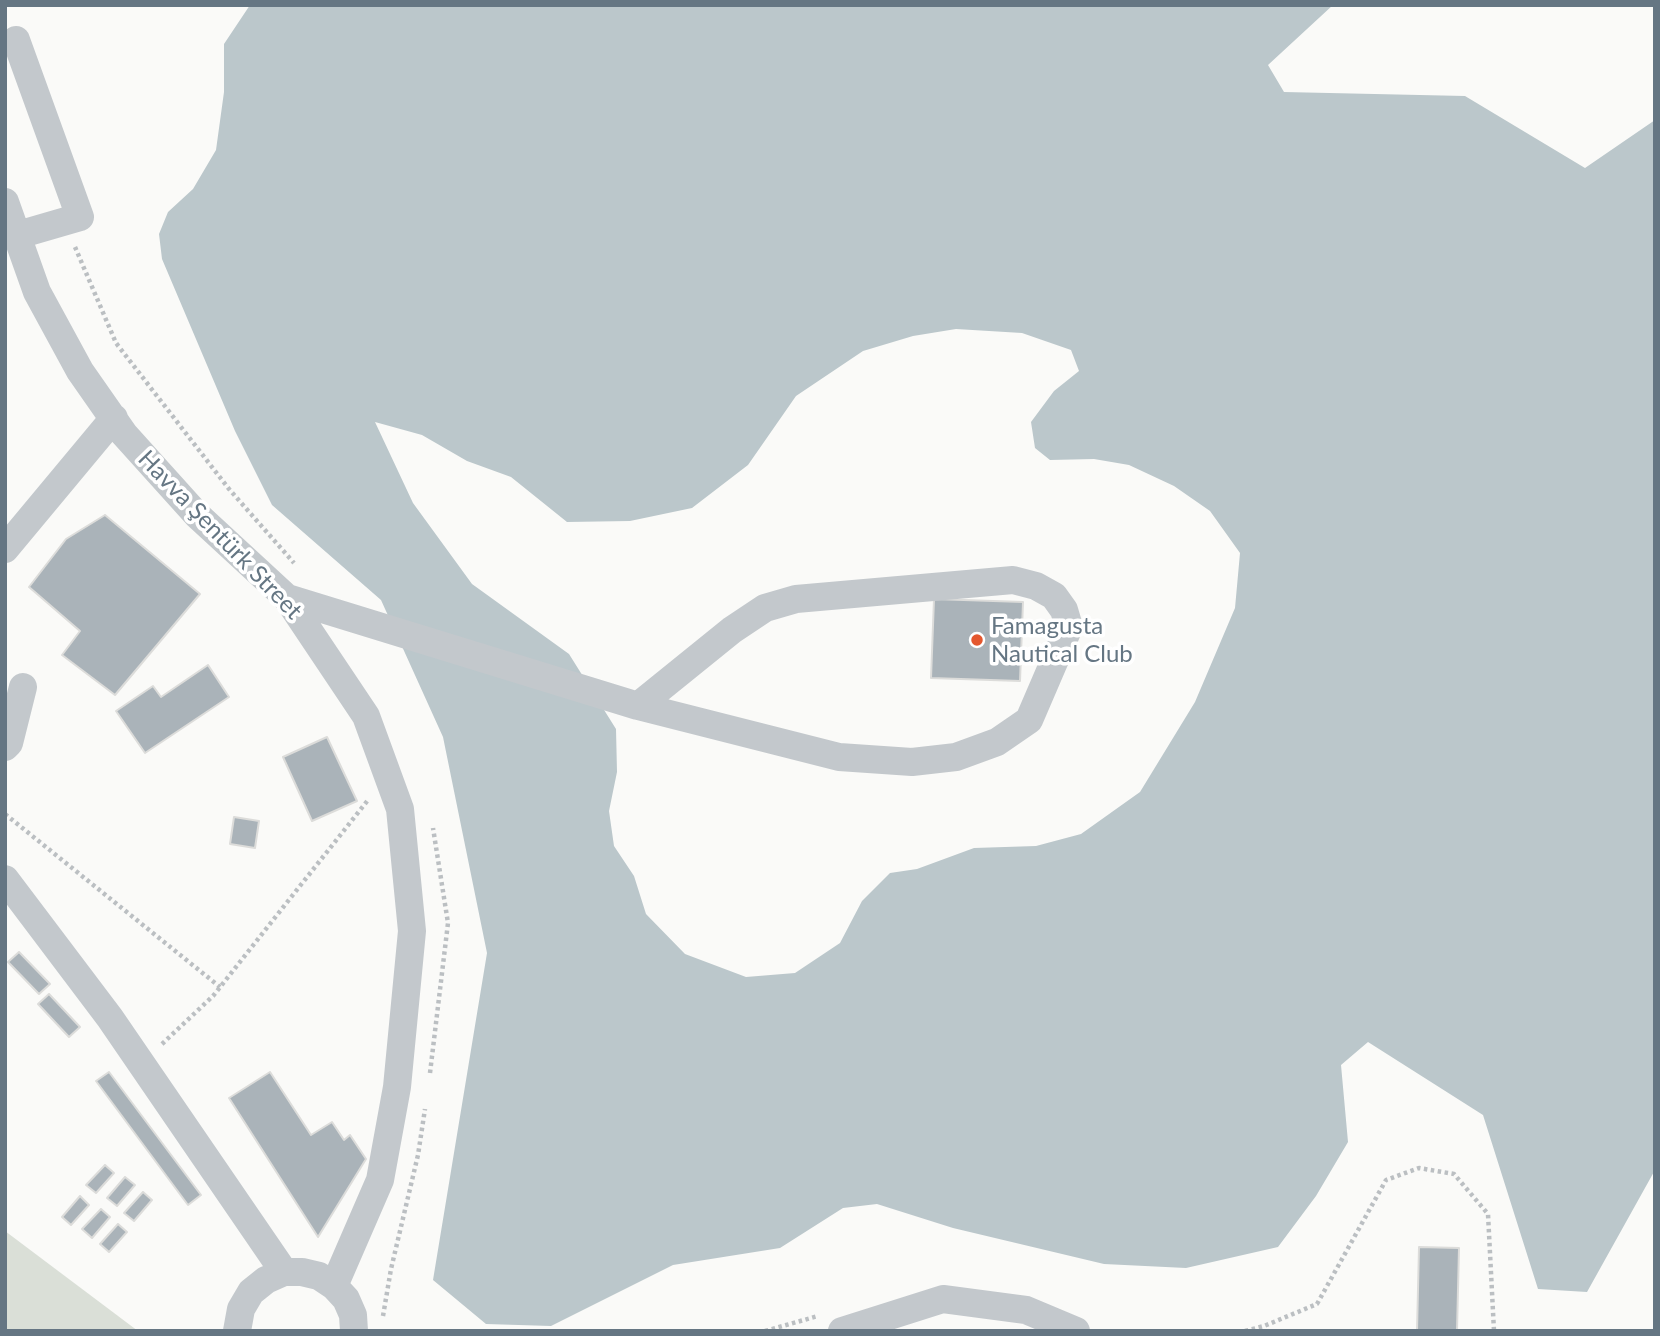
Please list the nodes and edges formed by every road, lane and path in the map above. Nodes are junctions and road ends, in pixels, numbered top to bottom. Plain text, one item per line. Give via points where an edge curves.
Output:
1 (16, 40) dead end
2 (5, 202) edge
3 (18, 235) junction
4 (71, 237) dead end
5 (114, 418) junction
6 (5, 549) edge
7 (301, 570) dead end
8 (287, 598) junction
9 (23, 687) dead end
10 (638, 706) junction
11 (5, 747) edge
12 (389, 780) junction
13 (5, 814) edge
14 (433, 826) dead end
15 (5, 879) edge
16 (220, 987) junction
17 (141, 1064) junction
18 (430, 1074) dead end
19 (426, 1101) dead end
20 (284, 1272) junction
21 (334, 1286) junction
22 (368, 1328) edge
23 (237, 1331) edge
24 (842, 1331) edge
25 (1076, 1331) edge
26 (1245, 1331) edge
27 (1493, 1331) edge

1 - 3 street via 80,217
2 - 3 street, Havva Şentürk Street
3 - 5 street, Havva Şentürk Street via 37,292 80,371
4 - 7 path via 116,343 229,489
5 - 6 street
5 - 8 street, Havva Şentürk Street via 197,516
8 - 10 street
8 - 12 street, Havva Şentürk Street via 366,716
9 - 11 street
10 - 10 street via 839,757 912,762 956,757 997,742 1029,720 1069,626 1054,596 1013,580 796,599 765,608 732,630
12 - 16 path via 356,813
12 - 21 street, Havva Şentürk Street via 400,809 412,930 397,1087 380,1180
13 - 16 path
14 - 18 path via 448,923
15 - 17 street
16 - 17 path
17 - 20 street
19 - 22 path via 391,1269
20 - 21 street via 319,1276
20 - 23 street via 251,1292 241,1309
21 - 22 street
24 - 25 street via 943,1299 1026,1310
26 - 27 path via 1317,1304 1386,1180 1419,1168 1454,1174 1488,1214

